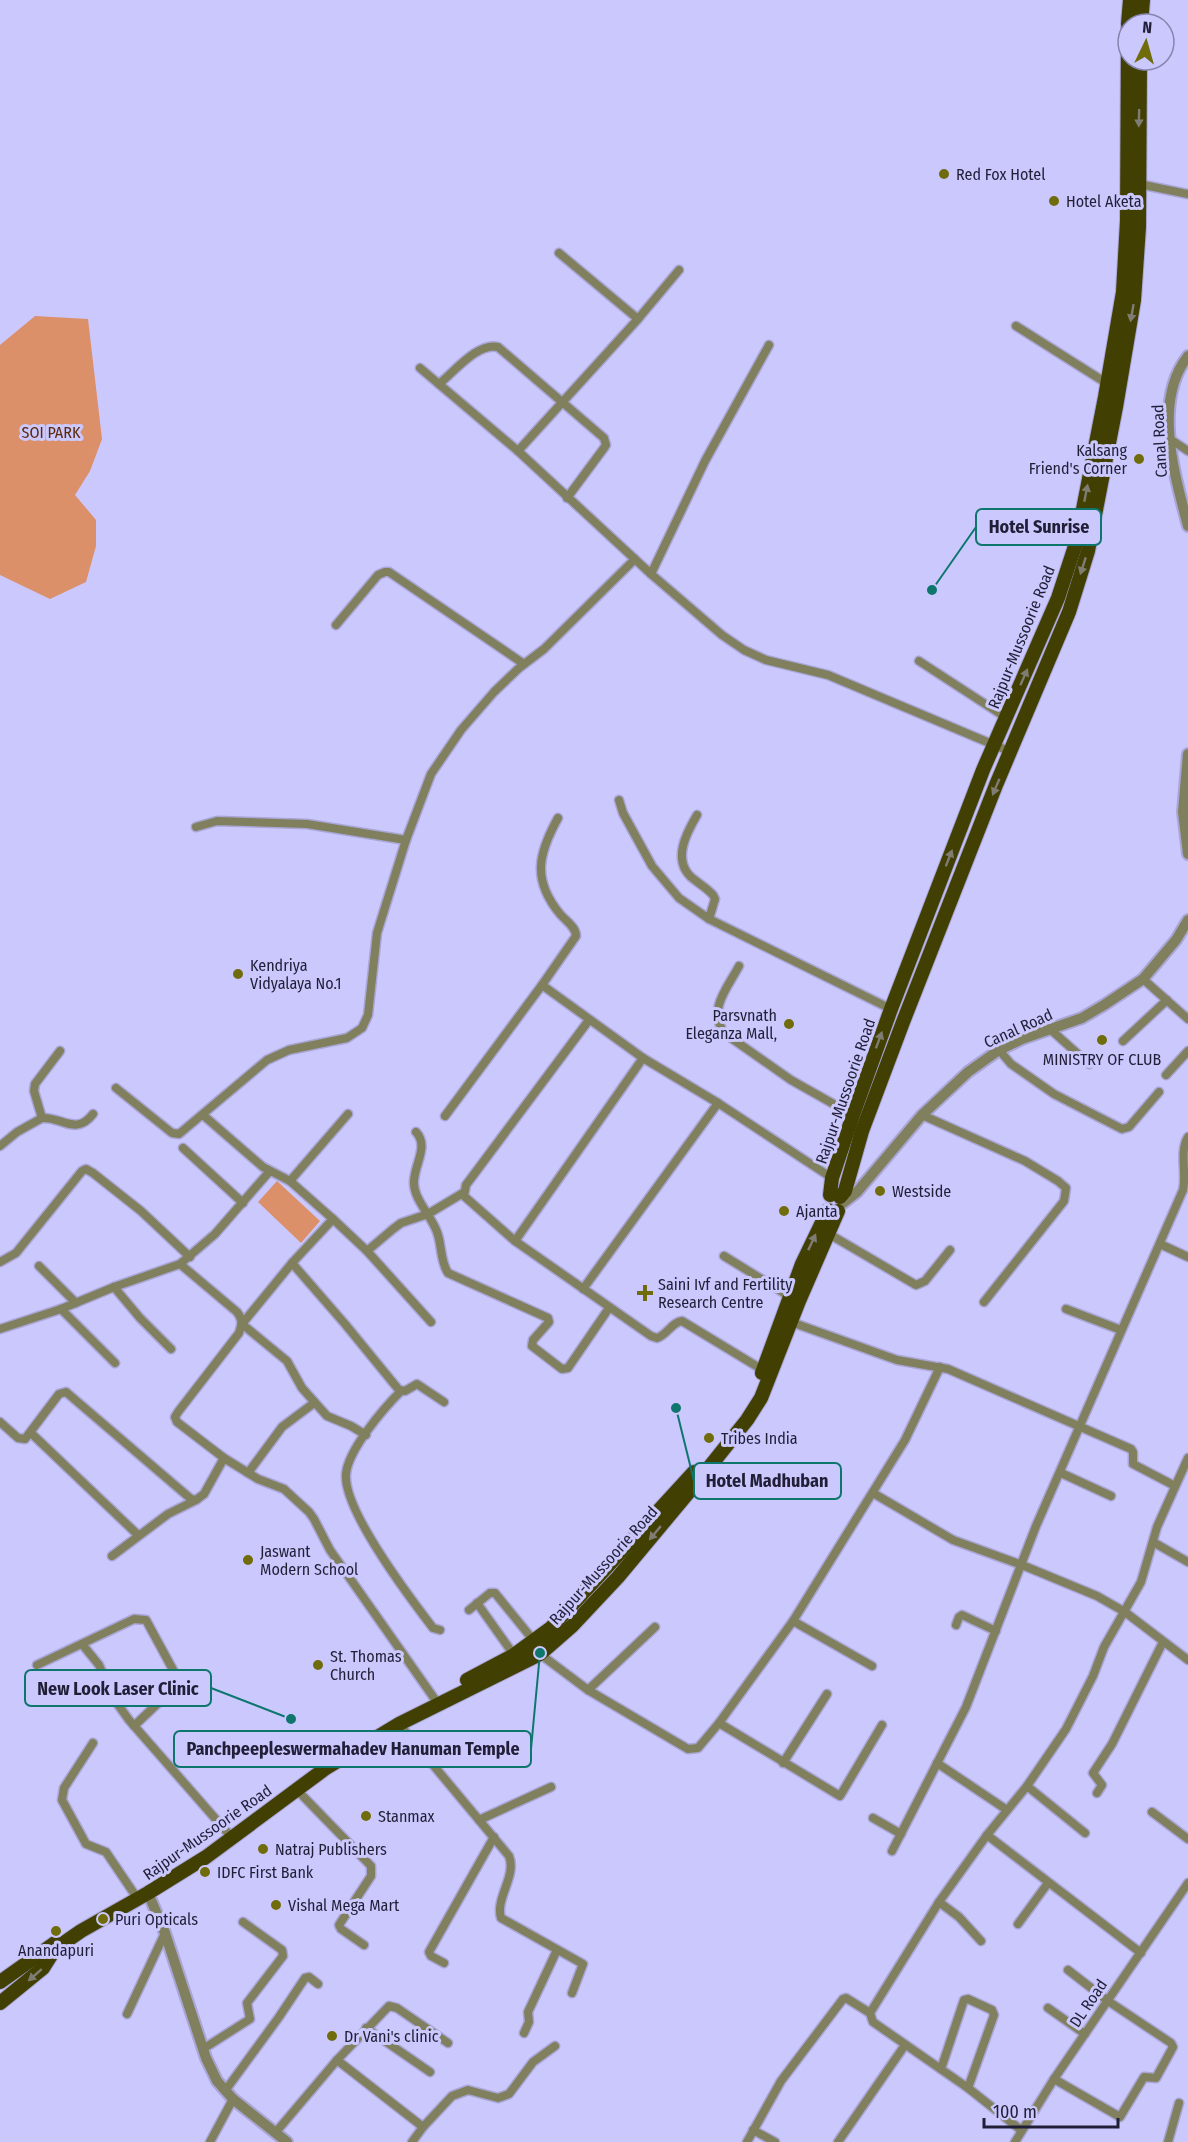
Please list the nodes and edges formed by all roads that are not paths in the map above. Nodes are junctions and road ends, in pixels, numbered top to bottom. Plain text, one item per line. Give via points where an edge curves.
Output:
1 (1128, 72) edge
2 (1140, 72) edge
3 (1139, 184) junction
4 (1188, 194) edge
5 (559, 253) dead end
6 (679, 270) dead end
7 (638, 319) junction
8 (1016, 326) dead end
9 (769, 345) dead end
10 (1188, 357) edge
11 (420, 368) dead end
12 (439, 384) junction
13 (1113, 387) junction
14 (561, 402) junction
15 (1170, 439) junction
16 (518, 451) junction
17 (1188, 451) edge
18 (567, 498) junction
19 (1188, 526) edge
20 (635, 559) junction
21 (651, 574) junction
22 (336, 625) dead end
23 (919, 661) dead end
24 (524, 664) junction
25 (1007, 716) junction
26 (994, 744) junction
27 (1011, 752) junction
28 (1188, 754) edge
29 (619, 800) dead end
30 (697, 815) dead end
31 (558, 819) dead end
32 (196, 827) dead end
33 (406, 840) junction
34 (1188, 854) edge
35 (709, 919) junction
36 (1188, 920) edge
37 (739, 966) dead end
38 (1143, 979) junction
39 (542, 985) junction
40 (1167, 1000) junction
41 (891, 1009) junction
42 (1188, 1019) edge
43 (590, 1020) junction
44 (1050, 1029) junction
45 (1123, 1041) dead end
46 (999, 1050) junction
47 (60, 1051) dead end
48 (1188, 1051) edge
49 (643, 1058) junction
50 (1089, 1064) dead end
51 (1166, 1075) dead end
52 (116, 1088) dead end
53 (1159, 1092) dead end
54 (718, 1103) junction
55 (93, 1114) dead end
56 (348, 1114) dead end
57 (853, 1114) junction
58 (202, 1115) junction
59 (922, 1115) junction
60 (445, 1116) dead end
61 (42, 1118) junction
62 (416, 1132) dead end
63 (1188, 1137) edge
64 (0, 1146) edge
65 (183, 1148) dead end
66 (270, 1172) junction
67 (832, 1178) junction
68 (1186, 1178) edge
69 (290, 1181) junction
70 (464, 1192) junction
71 (243, 1203) junction
72 (836, 1203) junction
73 (428, 1214) junction
74 (333, 1219) junction
75 (829, 1234) junction
76 (515, 1241) junction
77 (1160, 1244) junction
78 (950, 1250) dead end
79 (367, 1251) junction
80 (724, 1256) dead end
81 (190, 1257) junction
82 (1188, 1257) edge
83 (0, 1262) edge
84 (292, 1263) junction
85 (180, 1264) junction
86 (39, 1266) dead end
87 (114, 1287) junction
88 (583, 1289) junction
89 (789, 1296) junction
90 (984, 1302) dead end
91 (76, 1303) junction
92 (609, 1308) junction
93 (61, 1309) junction
94 (1066, 1309) dead end
95 (431, 1322) dead end
96 (791, 1322) junction
97 (242, 1324) junction
98 (0, 1329) edge
99 (1121, 1330) junction
100 (171, 1349) dead end
101 (115, 1362) dead end
102 (940, 1367) junction
103 (763, 1370) junction
104 (401, 1392) junction
105 (444, 1402) dead end
106 (314, 1403) junction
107 (0, 1422) edge
108 (1081, 1427) junction
109 (31, 1433) junction
110 (366, 1435) junction
111 (224, 1458) junction
112 (1188, 1458) edge
113 (1185, 1472) edge
114 (248, 1473) junction
115 (1061, 1473) junction
116 (1175, 1486) junction
117 (873, 1494) junction
118 (1111, 1496) dead end
119 (196, 1500) junction
120 (138, 1535) junction
121 (1153, 1542) junction
122 (112, 1556) dead end
123 (1188, 1562) edge
124 (1022, 1565) junction
125 (477, 1603) junction
126 (469, 1610) dead end
127 (1125, 1612) junction
128 (793, 1620) junction
129 (956, 1625) dead end
130 (655, 1627) dead end
131 (440, 1630) dead end
132 (996, 1631) junction
133 (1163, 1642) junction
134 (82, 1644) junction
135 (537, 1647) junction
136 (514, 1655) junction
137 (1188, 1660) edge
138 (37, 1665) dead end
139 (872, 1666) dead end
140 (588, 1690) junction
141 (827, 1694) dead end
142 (434, 1698) junction
143 (719, 1723) junction
144 (399, 1724) junction
145 (882, 1725) dead end
146 (134, 1726) junction
147 (93, 1743) dead end
148 (783, 1763) junction
149 (937, 1763) junction
150 (1027, 1786) junction
151 (551, 1787) dead end
152 (296, 1789) junction
153 (1097, 1793) dead end
154 (1007, 1810) junction
155 (1152, 1812) dead end
156 (873, 1818) dead end
157 (479, 1821) junction
158 (227, 1832) junction
159 (1084, 1833) dead end
160 (901, 1834) junction
161 (987, 1835) junction
162 (494, 1837) junction
163 (1188, 1839) edge
164 (892, 1851) dead end
165 (1048, 1883) junction
166 (1188, 1883) edge
167 (133, 1892) junction
168 (148, 1893) junction
169 (939, 1902) junction
170 (243, 1922) dead end
171 (1018, 1924) dead end
172 (165, 1933) junction
173 (981, 1941) dead end
174 (363, 1945) dead end
175 (557, 1950) junction
176 (1141, 1953) junction
177 (444, 1964) dead end
178 (1068, 1970) dead end
179 (2, 1981) edge
180 (318, 1984) dead end
181 (572, 1993) dead end
182 (4, 1999) edge
183 (1108, 2001) junction
184 (1048, 2008) dead end
185 (870, 2013) junction
186 (127, 2014) dead end
187 (366, 2028) junction
188 (524, 2033) dead end
189 (1085, 2034) junction
190 (448, 2043) dead end
191 (905, 2045) junction
192 (555, 2046) dead end
193 (203, 2049) junction
194 (337, 2060) junction
195 (941, 2068) junction
196 (430, 2072) dead end
197 (1054, 2079) junction
198 (968, 2088) junction
199 (229, 2095) junction
200 (1179, 2103) dead end
201 (423, 2127) junction
202 (753, 2130) junction
203 (1021, 2130) junction
204 (276, 2132) junction
205 (210, 2142) edge
206 (287, 2142) edge
207 (412, 2142) edge
208 (747, 2142) edge
209 (775, 2142) edge
210 (837, 2142) edge
211 (1015, 2142) edge
212 (1168, 2142) edge

1 - 13 main road, Rajpur-Mussoorie Road via 1128,221
2 -> 3 main road, Rajpur-Mussoorie Road
3 - 4 street
3 -> 13 main road, Rajpur-Mussoorie Road via 1134,300
5 - 7 street
6 - 7 street
7 - 14 street
8 - 13 street
9 - 21 street via 705,461
10 - 15 street, Canal Road via 1175,378 1169,413
11 - 12 street
12 - 14 street via 481,348 492,345 503,350
12 - 16 street
25 -> 13 main road, Rajpur-Mussoorie Road via 1058,598 1077,540
13 -> 27 main road, Rajpur-Mussoorie Road via 1088,551 1068,612
14 - 16 street
14 - 18 street via 606,442
15 - 17 street
15 - 19 street, Canal Road
16 - 18 street
18 - 20 street
20 - 21 street
20 - 24 street
21 - 26 street via 744,650 766,660 828,675
22 - 24 street via 378,575 389,572
23 - 25 street
24 - 33 street via 461,730 431,774
25 - 26 main road, Rajpur-Mussoorie Road
26 - 27 street
41 -> 26 main road, Rajpur-Mussoorie Road
27 -> 72 main road, Rajpur-Mussoorie Road via 903,1022 862,1131 845,1191
28 - 34 street via 1183,812
29 - 35 street via 640,847 662,880
30 - 35 street via 684,836 683,859 689,875 715,898
31 - 39 street via 545,840 540,876 552,904 577,933
32 - 33 street via 217,821 307,824
33 - 58 street via 376,933 368,1015 362,1028 347,1038 279,1053
35 - 41 street
36 - 38 street, Canal Road
37 - 57 street via 717,1006 718,1024 724,1033 791,1080
38 - 40 street
38 - 44 street, Canal Road via 1082,1018
39 - 43 street
39 - 60 street
40 - 42 street
40 - 45 street
57 -> 41 main road, Rajpur-Mussoorie Road
43 - 49 street
43 - 70 street
44 - 46 street, Canal Road
44 - 50 street
46 - 53 street via 1011,1064 1054,1094 1122,1129 1129,1127
46 - 59 street, Canal Road via 968,1072
47 - 61 street via 35,1084
48 - 51 street
49 - 54 street
49 - 76 street
52 - 58 street via 176,1134
54 - 67 street
54 - 88 street
55 - 61 street via 88,1121 75,1125
56 - 69 street
57 - 67 main road, Rajpur-Mussoorie Road
58 - 66 street
59 - 72 street, Canal Road via 857,1192
59 - 90 street via 1025,1161 1065,1188 1064,1201
61 - 64 street
62 - 73 street via 423,1145 415,1187
63 - 68 street via 1184,1146
65 - 71 street
66 - 69 street
66 - 71 street
67 - 72 main road, Rajpur-Mussoorie Road
68 - 77 street
69 - 74 street
70 - 73 street
70 - 76 street via 466,1200
71 - 81 street
72 - 75 main road, Rajpur-Mussoorie Road
89 -> 72 main road, Rajpur-Mussoorie Road
73 - 79 street via 401,1223
73 - 92 street via 439,1236 448,1273 548,1318 532,1346 562,1369 568,1368
74 - 79 street
74 - 84 street
75 - 78 street via 916,1285 925,1281
75 - 96 main road, Rajpur-Mussoorie Road
76 - 88 street
77 - 82 street
77 - 99 street
79 - 95 street
80 - 89 street
81 - 83 street via 141,1211 86,1169 16,1253
81 - 85 street
84 - 97 street
84 - 104 street
85 - 87 street
85 - 97 street via 237,1312
86 - 91 street
87 - 91 street
87 - 100 street
88 - 92 street
89 - 103 main road, Rajpur-Mussoorie Road
91 - 93 street
92 - 103 street via 657,1338 682,1321
93 - 98 street
93 - 101 street
94 - 99 street
96 - 102 street via 897,1360
96 -> 135 main road, Rajpur-Mussoorie Road via 768,1383 747,1420 573,1626
97 - 106 street via 287,1361
97 - 111 street via 175,1417
99 - 108 street
102 - 108 street
102 - 117 street via 905,1440
103 - 135 main road, Rajpur-Mussoorie Road via 746,1411
104 - 105 street via 417,1384
104 - 110 street via 379,1414
106 - 110 street via 332,1419
106 - 114 street via 282,1427
107 - 109 street via 21,1439
108 - 115 street
108 - 116 street via 1131,1449 1133,1464
109 - 119 street via 59,1394 66,1392 185,1496
109 - 120 street
110 - 131 street via 348,1463 349,1496 397,1581 433,1628
111 - 114 street
111 - 119 street via 204,1494
112 - 113 street
113 - 116 street
114 - 142 street via 284,1489 314,1519 330,1550
115 - 118 street
115 - 124 street
116 - 121 street
117 - 124 street via 953,1540
117 - 128 street
119 - 120 street
120 - 122 street
121 - 123 street
121 - 127 street via 1142,1582
124 - 127 street
124 - 132 street
125 - 126 street
125 - 135 street via 495,1593
125 - 136 street
127 - 133 street
127 - 150 street via 1066,1729
128 - 139 street
128 - 143 street
129 - 132 street via 962,1615
130 - 140 street
132 - 149 street via 966,1707
133 - 137 street
133 - 153 street via 1112,1744 1093,1773 1101,1784
134 - 138 street
134 - 146 street via 99,1665 114,1699
134 - 146 street via 134,1619 149,1622 178,1679 174,1688
135 - 136 main road, Rajpur-Mussoorie Road
135 - 140 street
135 - 144 main road, Rajpur-Mussoorie Road
136 - 142 main road, Rajpur-Mussoorie Road
140 - 143 street via 691,1750 698,1748
141 - 148 street
142 - 158 main road, Rajpur-Mussoorie Road via 357,1738 302,1774
143 - 148 street
144 - 152 main road, Rajpur-Mussoorie Road
144 - 157 street
145 - 148 street via 840,1796
146 - 158 street
147 - 167 street via 64,1788 62,1800 86,1844 106,1852
149 - 154 street
149 - 160 street
150 - 154 street
150 - 159 street
151 - 157 street
152 - 168 main road, Rajpur-Mussoorie Road via 206,1857
152 - 174 street via 371,1866 371,1875 339,1925
154 - 161 street
155 - 163 street
156 - 160 street
157 - 162 street
158 - 167 main road, Rajpur-Mussoorie Road via 197,1855
160 - 164 street
161 - 165 street
161 - 169 street
162 - 175 street via 511,1860 501,1918
162 - 177 street via 429,1952
165 - 171 street
165 - 176 street
166 - 176 street, DL Road
167 - 179 main road, Rajpur-Mussoorie Road
168 - 172 street
168 -> 182 main road, Rajpur-Mussoorie Road via 55,1949 43,1968
169 - 173 street
169 - 185 street
170 - 193 street via 282,1950 283,1956 247,2002 250,2019
172 - 186 street
172 - 193 street
175 - 181 street via 583,1964
175 - 188 street via 528,2012
176 - 183 street, DL Road
178 - 183 street
179 - 182 main road via 14,1984
180 - 199 street via 305,1978
183 - 189 street, DL Road
183 - 197 street via 1173,2045 1156,2078 1144,2077 1119,2117
184 - 189 street
185 - 191 street via 873,2022
185 - 202 street via 843,1999 781,2081
187 - 190 street via 393,2006
187 - 194 street
187 - 196 street
189 - 197 street, DL Road
191 - 195 street
191 - 210 street
192 - 201 street via 533,2062 509,2094 498,2098 461,2091
193 - 199 street via 217,2081
194 - 201 street
194 - 204 street
195 - 198 street
195 - 198 street via 964,2000 992,2010 994,2015
197 - 203 street, DL Road
198 - 203 street
199 - 204 street
199 - 205 street
200 - 212 street
201 - 207 street
202 - 208 street
202 - 209 street
203 - 211 street, DL Road
204 - 206 street

